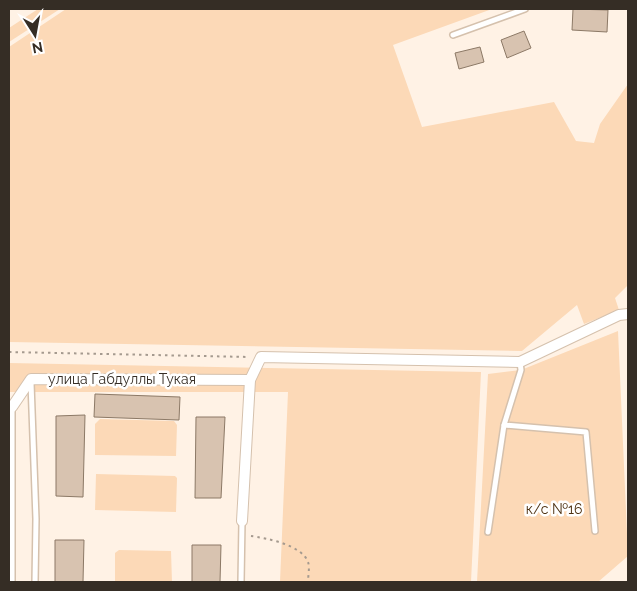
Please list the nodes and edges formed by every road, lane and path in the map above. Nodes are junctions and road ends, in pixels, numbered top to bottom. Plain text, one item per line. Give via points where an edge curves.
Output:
1 (525, 9) edge
2 (453, 35) dead end
3 (628, 314) edge
4 (9, 352) edge
5 (261, 357) junction
6 (520, 362) junction
7 (31, 379) junction
8 (250, 380) junction
9 (11, 407) edge
10 (504, 425) junction
11 (242, 521) joint
12 (595, 531) dead end
13 (488, 532) dead end
14 (242, 534) junction
15 (12, 582) edge
16 (35, 582) edge
17 (241, 582) edge
18 (308, 582) edge

1 - 2 lane
3 - 6 street via 619,315
4 - 5 path
5 - 6 street
5 - 8 street
6 - 10 lane
7 - 8 street, улица Габдуллы Тукая
7 - 9 street, улица Габдуллы Тукая
7 - 16 lane
8 - 11 street
9 - 15 lane
10 - 12 lane via 586,432
10 - 13 lane
11 - 14 lane
14 - 17 lane
14 - 18 path via 276,540 302,554 308,562

